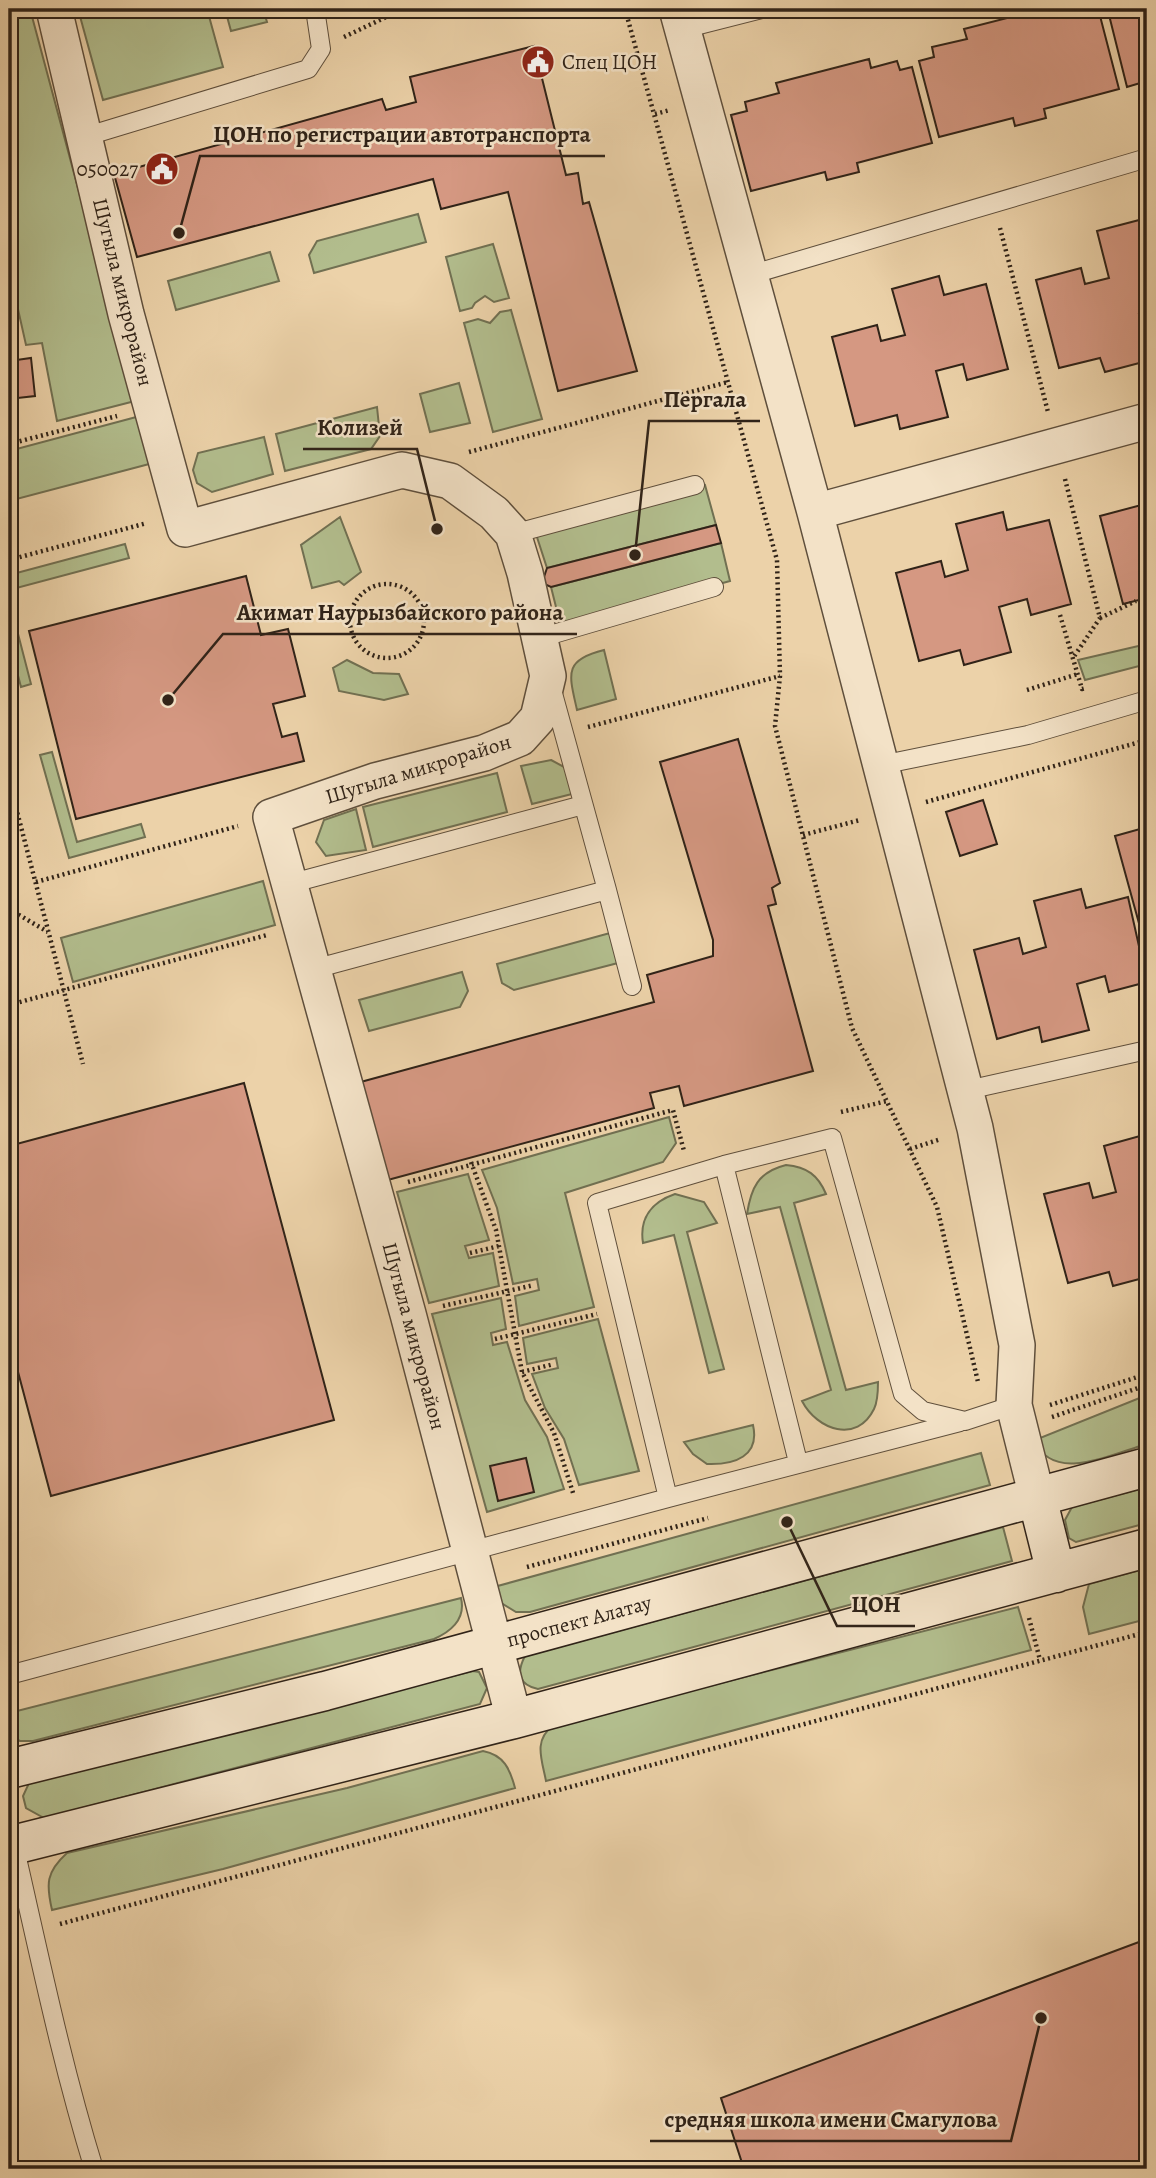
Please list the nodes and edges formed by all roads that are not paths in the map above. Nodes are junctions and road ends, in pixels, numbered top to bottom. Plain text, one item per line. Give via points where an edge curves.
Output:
1 (54, 9) edge
2 (315, 9) edge
3 (762, 9) edge
4 (680, 19) edge
5 (85, 137) junction
6 (1147, 158) edge
7 (750, 275) junction
8 (1147, 421) edge
9 (695, 485) dead end
10 (816, 512) junction
11 (513, 534) junction
12 (714, 587) dead end
13 (540, 638) junction
14 (548, 676) junction
15 (1147, 700) edge
16 (881, 765) junction
17 (583, 805) junction
18 (289, 884) junction
19 (607, 890) junction
20 (314, 969) junction
21 (632, 986) dead end
22 (1147, 1050) edge
23 (963, 1091) junction
24 (724, 1165) junction
25 (1009, 1416) junction
26 (965, 1421) junction
27 (798, 1462) junction
28 (1147, 1467) edge
29 (1037, 1497) junction
30 (668, 1498) junction
31 (1147, 1549) edge
32 (472, 1552) junction
33 (1056, 1573) junction
34 (495, 1643) junction
35 (9, 1675) edge
36 (514, 1719) junction
37 (9, 1769) edge
38 (10, 1838) edge
39 (94, 2169) edge

1 - 5 street, Шугыла микрорайон
2 - 5 lane via 321,49 308,69
3 - 4 lane
4 - 7 street
5 - 11 street, Шугыла микрорайон via 185,528 402,470 450,481 494,513
6 - 7 lane
7 - 10 street
8 - 10 street
9 - 11 lane
10 - 16 street
11 - 13 street, Шугыла микрорайон
12 - 13 lane
13 - 14 street, Шугыла микрорайон
14 - 17 lane
14 - 18 street, Шугыла микрорайон via 538,718 520,738 271,817
15 - 16 lane via 1028,735
16 - 23 street
17 - 18 lane
17 - 19 lane
18 - 20 street, Шугыла микрорайон
19 - 20 lane
19 - 21 lane
20 - 32 street, Шугыла микрорайон
22 - 23 lane
23 - 25 street via 975,1128 1017,1345
24 - 26 lane via 832,1138 903,1394 923,1411
24 - 27 lane
24 - 30 lane via 597,1203
25 - 26 lane
25 - 29 street
26 - 27 lane
27 - 30 lane
28 - 29 main road, проспект Алатау
29 - 33 main road
29 - 34 main road, проспект Алатау
30 - 32 lane
31 - 33 main road
32 - 34 street, Шугыла микрорайон
32 - 35 lane
33 - 36 main road
34 - 36 street, Шугыла микрорайон
34 - 37 main road, проспект Алатау via 325,1691
36 - 38 main road
38 - 39 lane

